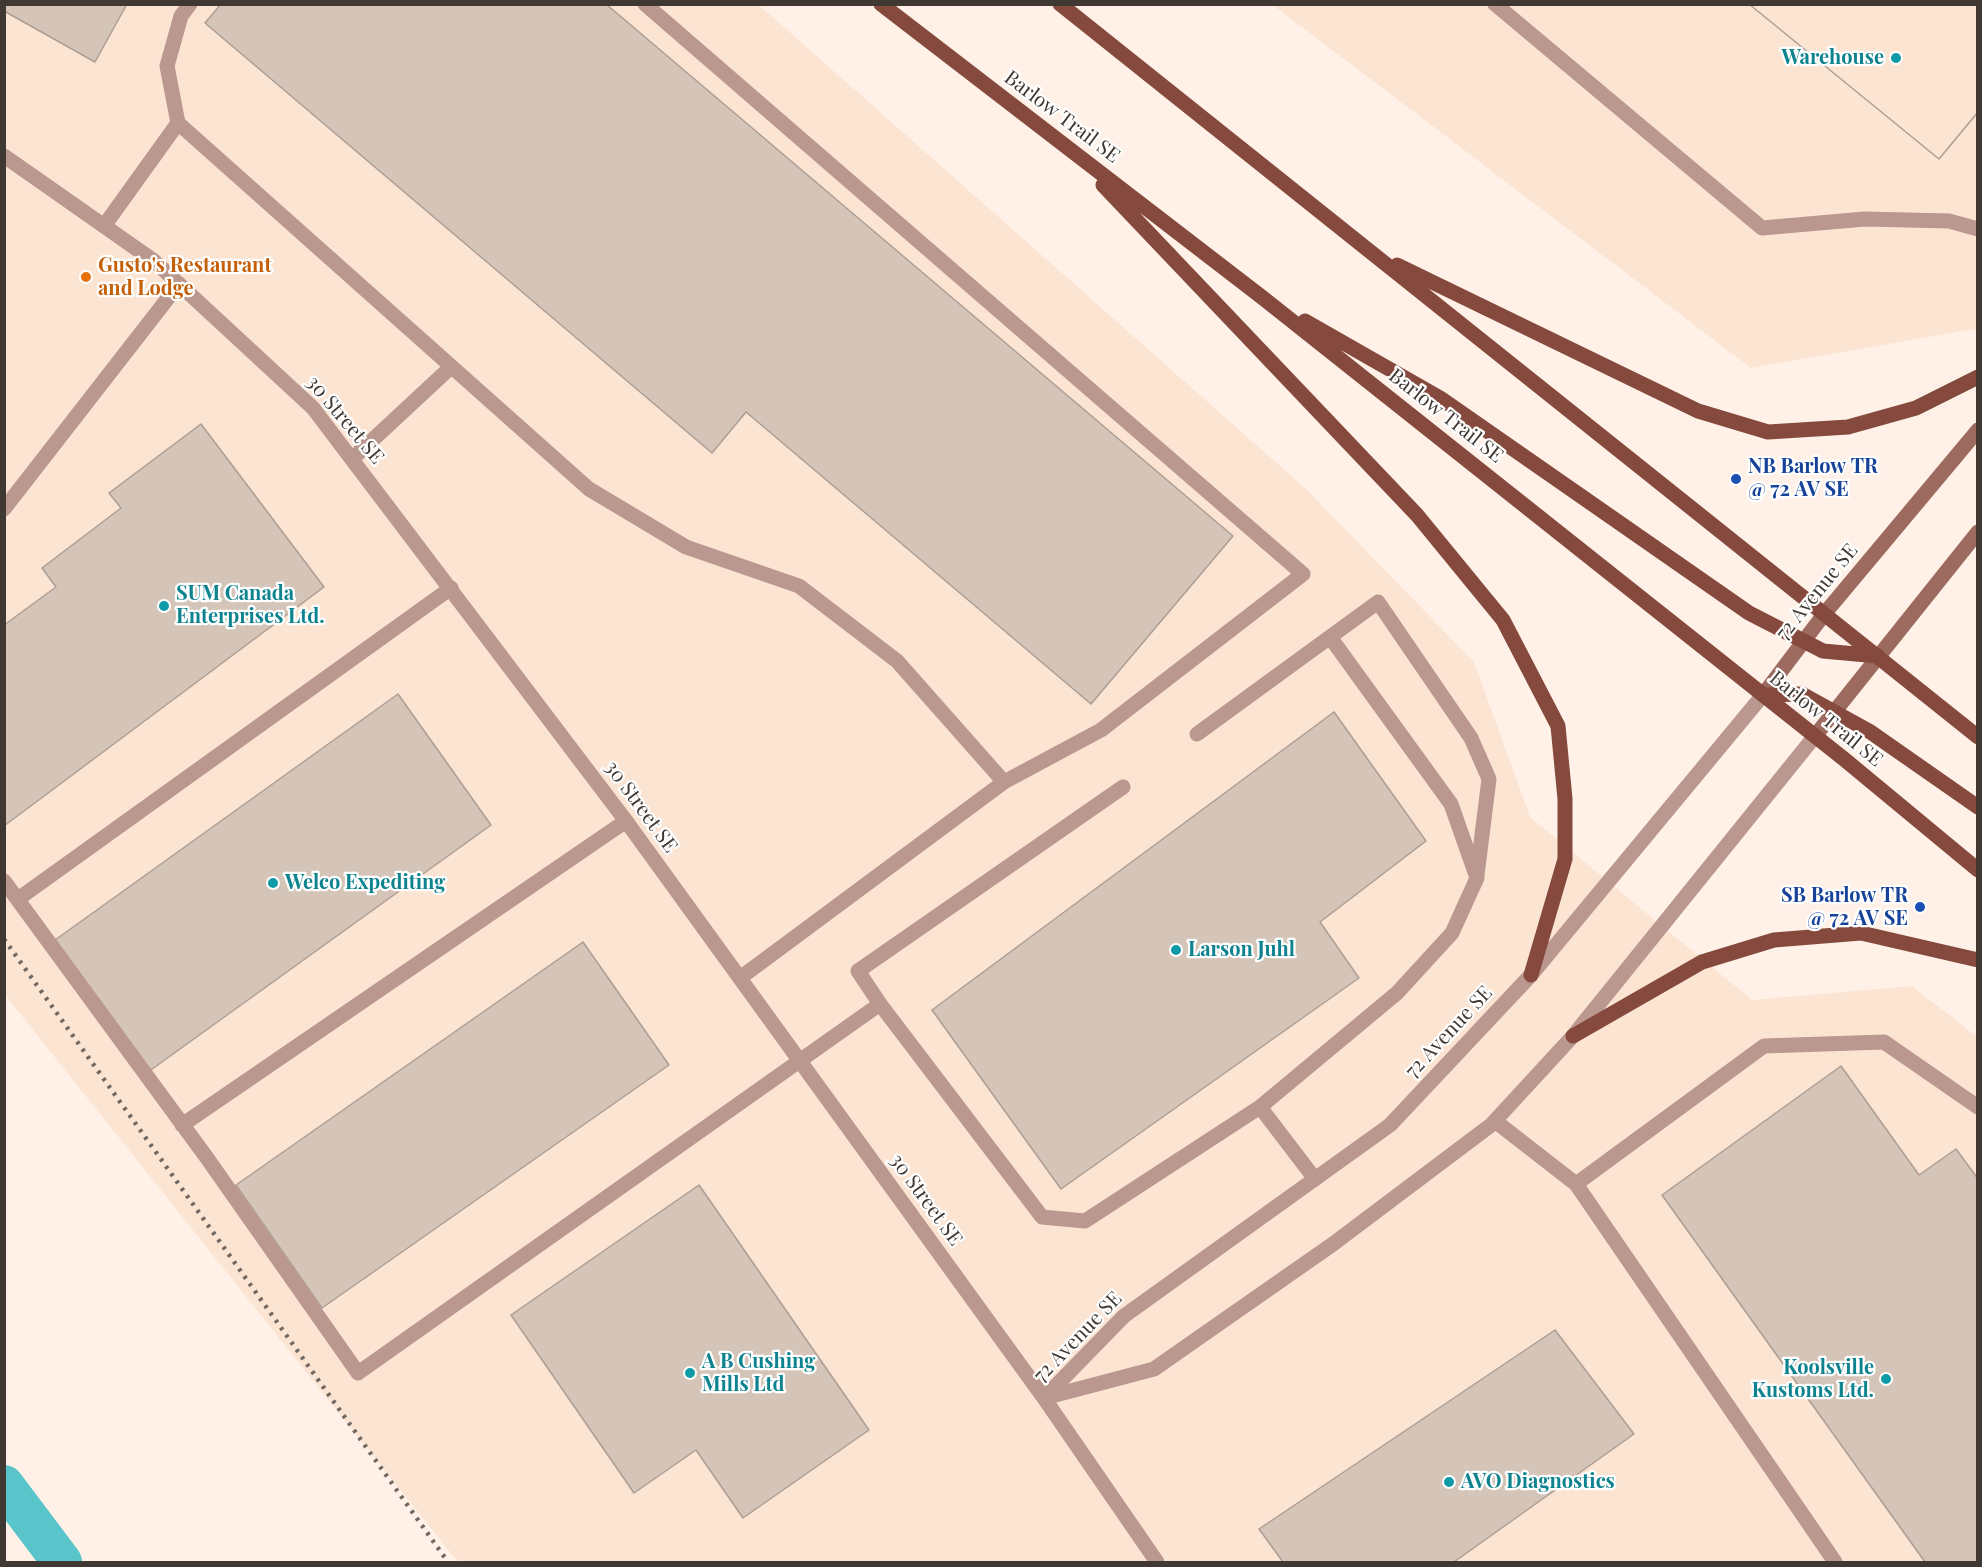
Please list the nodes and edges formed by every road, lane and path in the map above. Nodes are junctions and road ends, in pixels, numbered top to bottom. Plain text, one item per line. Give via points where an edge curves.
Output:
1 (190, 4) edge
2 (645, 4) edge
3 (881, 4) edge
4 (1060, 4) edge
5 (1495, 4) edge
6 (178, 123) junction
7 (1072, 152) junction
8 (4, 156) edge
9 (104, 226) junction
10 (1977, 229) edge
11 (1371, 253) junction
12 (178, 284) junction
13 (1263, 297) junction
14 (452, 367) junction
15 (1977, 377) edge
16 (1977, 430) edge
17 (352, 459) junction
18 (4, 509) edge
19 (1977, 532) edge
20 (451, 588) junction
21 (1825, 613) junction
22 (1330, 637) junction
23 (1804, 641) junction
24 (1878, 656) junction
25 (1762, 695) junction
26 (1834, 712) junction
27 (1197, 734) dead end
28 (1815, 736) junction
29 (1977, 737) edge
30 (1004, 782) junction
31 (1123, 787) dead end
32 (1977, 807) edge
33 (626, 821) junction
34 (1977, 870) edge
35 (1476, 878) junction
36 (4, 881) edge
37 (18, 899) junction
38 (1977, 960) edge
39 (1531, 975) junction
40 (740, 978) junction
41 (880, 1004) junction
42 (1573, 1036) junction
43 (800, 1061) junction
44 (1260, 1107) junction
45 (1977, 1107) edge
46 (1495, 1121) junction
47 (182, 1125) junction
48 (1315, 1179) junction
49 (1576, 1184) junction
50 (1044, 1398) junction
51 (1157, 1563) edge
52 (1835, 1563) edge

1 - 6 street via 181,16 167,66
2 - 30 street via 1303,574 1101,730
3 - 7 main road, Barlow Trail SE
4 - 11 main road
5 - 10 street via 1762,228 1865,219 1949,221
6 - 9 street
6 - 14 street
7 - 13 main road, Barlow Trail SE
7 - 39 main road via 1417,515 1503,620 1558,726 1566,799 1565,859
8 - 9 street, 30 Street SE
9 - 12 street, 30 Street SE via 154,261
11 - 15 main road via 1698,411 1768,432 1848,427 1916,408
11 - 21 main road
12 - 17 street, 30 Street SE via 313,408
12 - 18 street
13 - 23 main road via 1440,398 1749,613
13 - 25 main road, Barlow Trail SE
14 - 17 street
14 - 30 street via 588,489 686,547 799,586 897,661
16 - 21 street, 72 Avenue SE
17 - 20 street, 30 Street SE
19 - 24 street, 72 Avenue SE
20 - 33 street, 30 Street SE
20 - 37 street
21 - 23 street, 72 Avenue SE
21 - 24 main road
22 - 27 street
22 - 35 street via 1450,804
22 - 35 street via 1378,602 1472,738 1490,779
23 - 24 main road via 1823,651
23 - 25 street, 72 Avenue SE
24 - 26 street, 72 Avenue SE
24 - 29 main road
25 - 26 main road via 1802,694
25 - 28 main road, Barlow Trail SE
25 - 39 street, 72 Avenue SE
26 - 28 street, 72 Avenue SE
26 - 32 main road via 1869,731
28 - 34 main road, Barlow Trail SE
28 - 42 street, 72 Avenue SE
30 - 40 street
31 - 41 street via 858,971
33 - 40 street, 30 Street SE
33 - 47 street
35 - 44 street via 1452,933 1397,993
36 - 37 street
37 - 47 street
38 - 42 main road via 1861,933 1774,940 1702,962
39 - 48 street, 72 Avenue SE via 1390,1125
40 - 43 street, 30 Street SE
41 - 43 street
41 - 44 street via 1042,1217 1085,1221
42 - 46 street, 72 Avenue SE
43 - 47 street via 358,1373
43 - 50 street, 30 Street SE
44 - 48 street
45 - 49 street via 1884,1042 1764,1046
46 - 49 street
46 - 50 street, 72 Avenue SE via 1333,1244 1154,1369
48 - 50 street, 72 Avenue SE via 1124,1316
49 - 52 street
50 - 51 street, 30 Street SE

